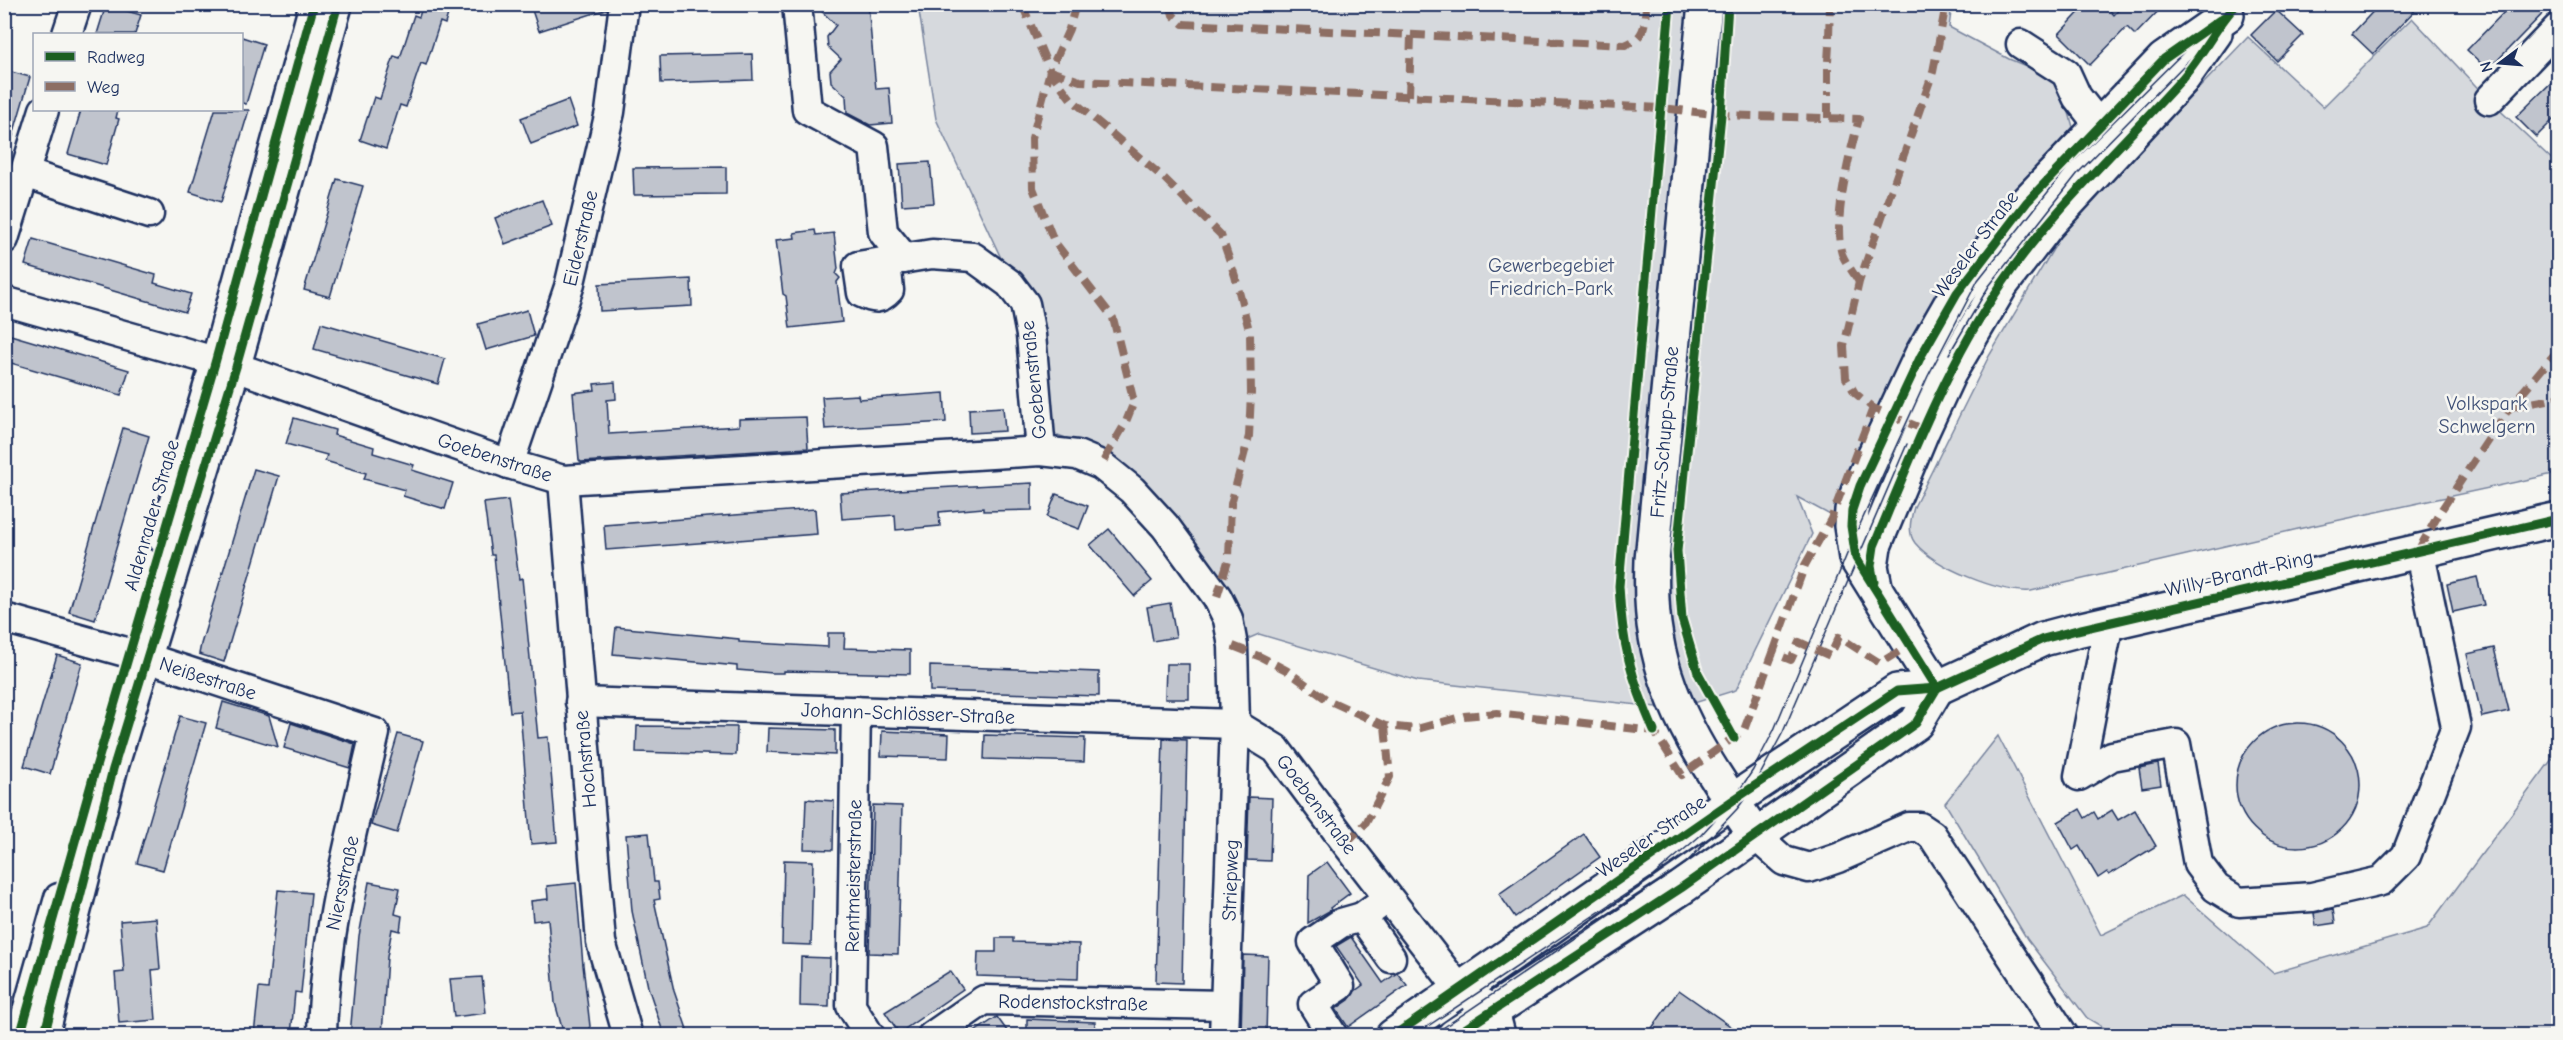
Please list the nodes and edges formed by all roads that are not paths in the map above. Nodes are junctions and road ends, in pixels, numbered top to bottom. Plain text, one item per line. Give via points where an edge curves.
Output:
1 (77, 4) edge
2 (314, 4) edge
3 (338, 4) edge
4 (624, 4) edge
5 (797, 4) edge
6 (1705, 4) edge
7 (2232, 10) edge
8 (2559, 28) edge
9 (67, 33) edge
10 (2021, 45) dead end
11 (2489, 100) dead end
12 (44, 111) edge
13 (2099, 125) junction
14 (25, 173) junction
15 (150, 214) dead end
16 (4, 238) edge
17 (4, 301) edge
18 (225, 365) junction
19 (1041, 451) junction
20 (509, 464) junction
21 (563, 480) junction
22 (2559, 519) edge
23 (2419, 549) junction
24 (1875, 588) junction
25 (4, 618) edge
26 (2109, 622) junction
27 (138, 656) junction
28 (1937, 688) junction
29 (580, 702) junction
30 (856, 711) junction
31 (1235, 724) junction
32 (375, 733) joint
33 (1732, 801) junction
34 (1756, 836) junction
35 (1389, 897) junction
36 (1362, 917) junction
37 (1391, 958) dead end
38 (1461, 990) junction
39 (1225, 1005) junction
40 (1498, 1023) edge
41 (1461, 1033) edge
42 (20, 1035) edge
43 (44, 1035) edge
44 (322, 1035) edge
45 (628, 1035) edge
46 (870, 1035) edge
47 (932, 1035) edge
48 (1224, 1035) edge
49 (1333, 1035) edge
50 (1393, 1035) edge
51 (2064, 1035) edge

1 - 9 street
2 - 18 street, Aldenrader Straße
3 - 18 street, Aldenrader Straße
4 - 20 street, Eiderstraße via 610,112 569,287
5 - 19 street, Goebenstraße via 807,110 874,146 883,232 896,260 932,254 973,257 1010,284 1025,304
6 - 33 main road, Fritz-Schupp-Straße via 1651,602 1656,639 1689,733
7 - 13 main road, Weseler Straße via 2164,59
7 - 24 main road, Weseler Straße via 2183,78 2048,224 2001,285 1949,373 1878,536 1871,566
8 - 11 street
10 - 13 street via 2066,73 2077,97
12 - 14 street
13 - 24 main road, Weseler Straße via 2027,202 1957,293 1921,356 1852,510 1852,542
14 - 15 street
14 - 16 street
17 - 18 street, Goebenstraße
18 - 20 street, Goebenstraße
18 - 27 street, Aldenrader Straße
19 - 21 street, Goebenstraße
19 - 31 street, Goebenstraße via 1077,455 1101,465 1132,490 1165,526 1217,597 1228,619 1233,646
20 - 21 street, Goebenstraße
21 - 29 street, Hochstraße
22 - 23 main road, Willy-Brandt-Ring
23 - 26 main road, Willy-Brandt-Ring
23 - 26 street via 2456,727 2406,856 2381,881 2369,884 2312,897 2239,902 2216,888 2198,864 2176,744 2112,756 2079,776
24 - 28 main road, Weseler Straße
25 - 27 street, Neißestraße
26 - 28 main road, Willy-Brandt-Ring via 2043,639
27 - 32 street, Neißestraße
27 - 42 street, Aldenrader Straße
27 - 43 street, Aldenrader Straße
28 - 33 main road, Weseler Straße via 1897,691
28 - 34 main road via 1916,723
29 - 30 street, Johann-Schlösser-Straße
29 - 45 street, Hochstraße via 601,942
30 - 31 street, Johann-Schlösser-Straße
30 - 46 street, Rentmeisterstraße via 851,1006
31 - 35 street, Goebenstraße via 1276,749
31 - 39 street, Striepweg
32 - 44 street, Niersstraße via 332,925
33 - 34 main road, Fritz-Schupp-Straße
33 - 38 main road, Weseler Straße
34 - 40 main road
34 - 51 street via 1784,861 1809,867 1909,827 1920,827 1932,835
35 - 36 street
35 - 38 street, Goebenstraße
36 - 37 street
36 - 49 street via 1341,923 1313,942 1340,986 1313,1004
38 - 40 street
38 - 41 street
38 - 50 main road, Weseler Straße
39 - 47 street, Rodenstockstraße via 984,1000
39 - 48 street, Striepweg
40 - 41 main road

